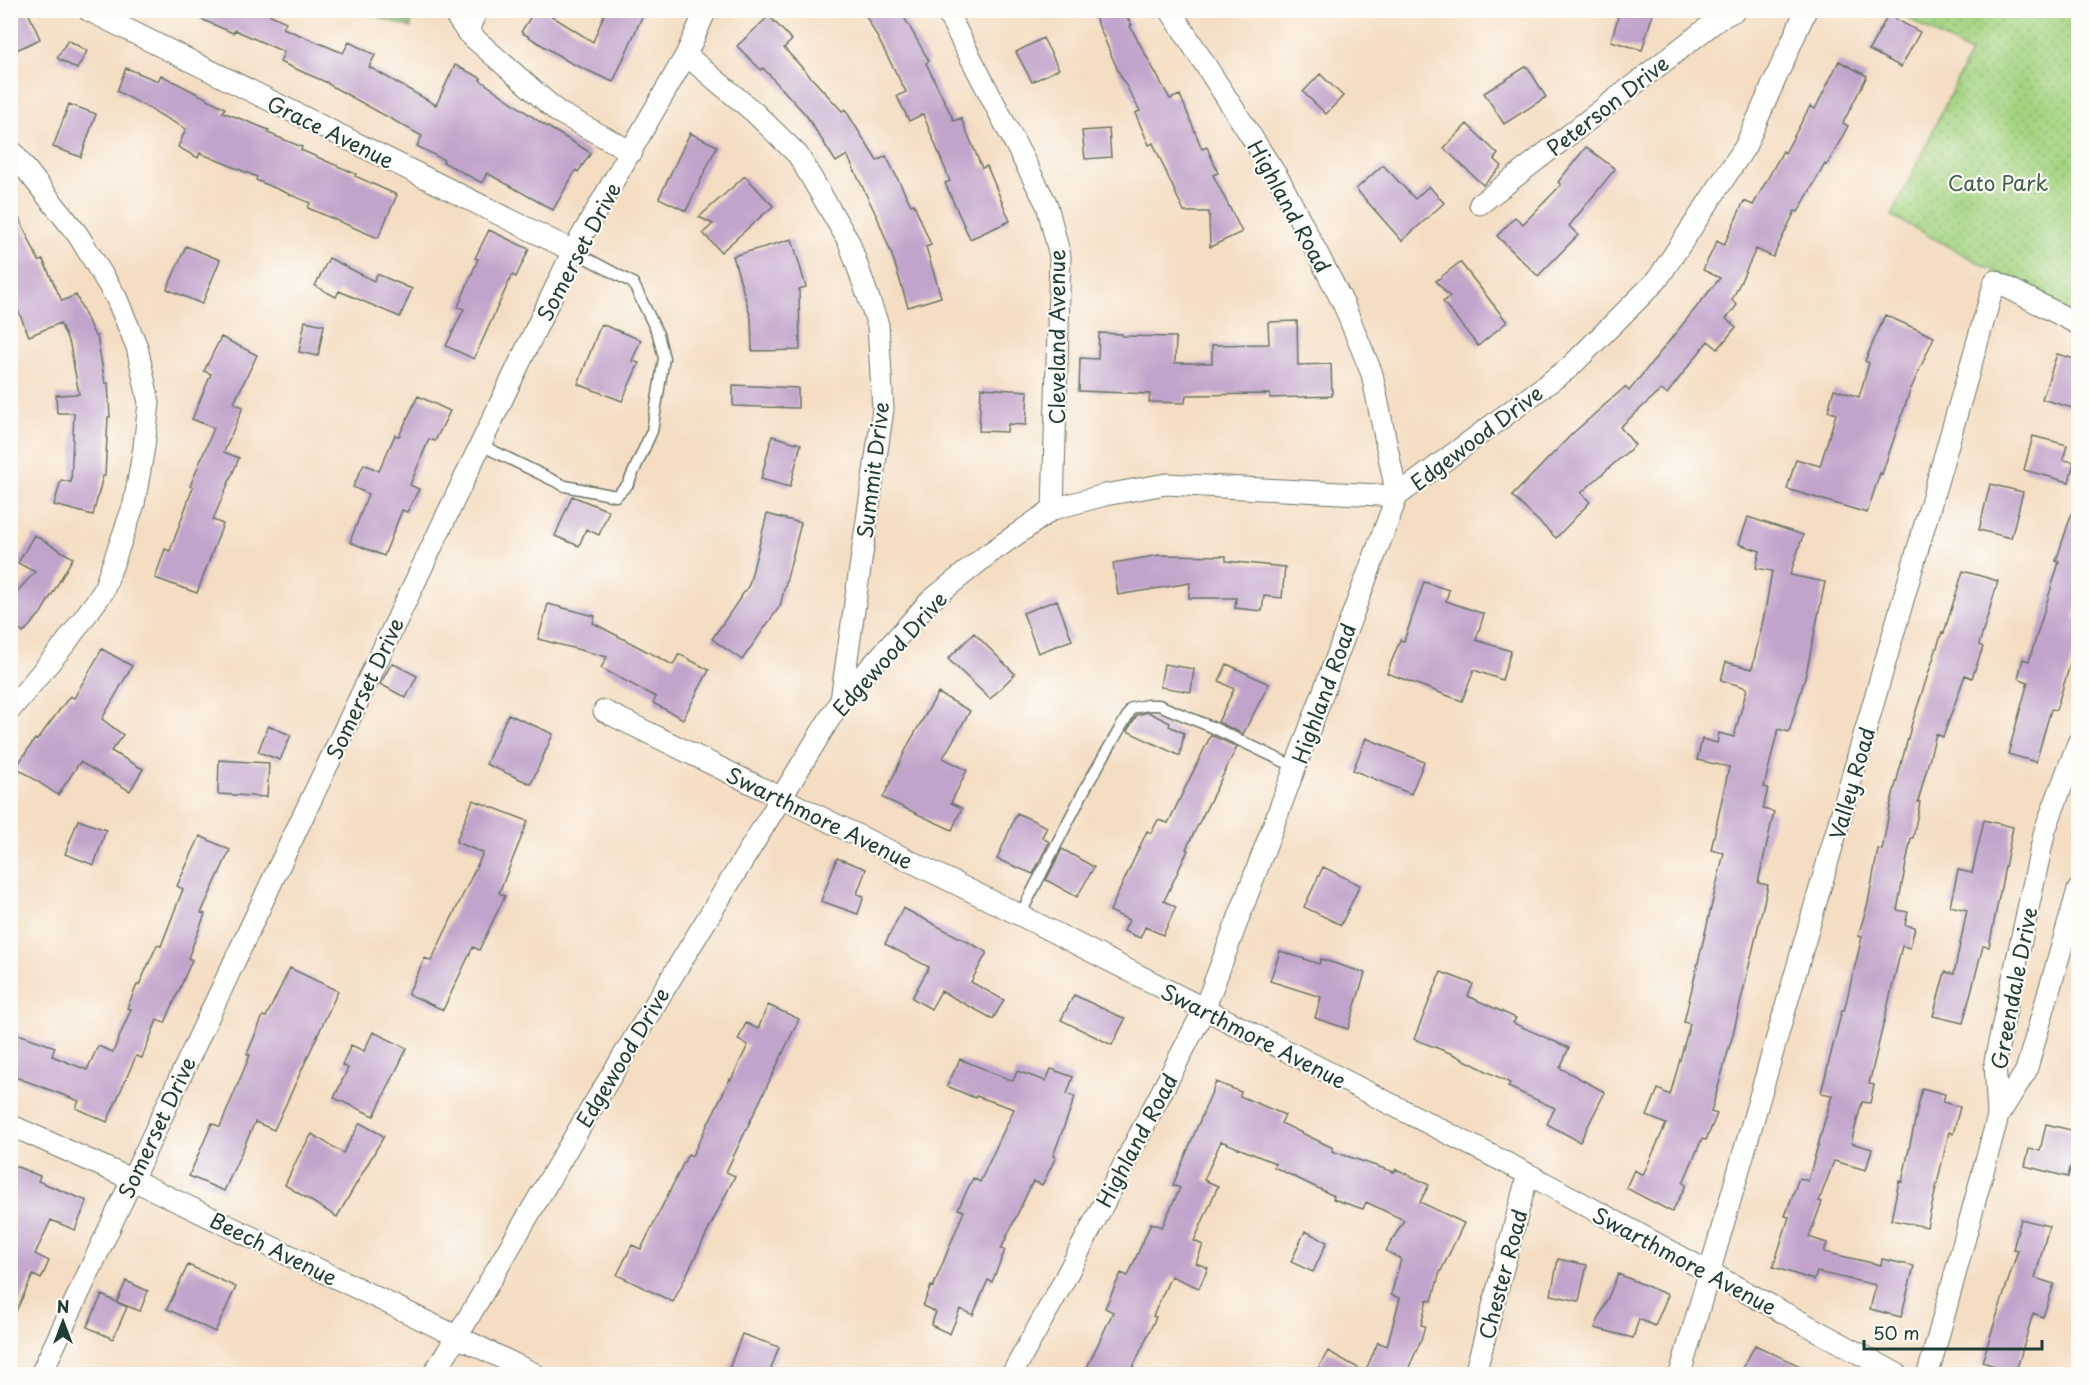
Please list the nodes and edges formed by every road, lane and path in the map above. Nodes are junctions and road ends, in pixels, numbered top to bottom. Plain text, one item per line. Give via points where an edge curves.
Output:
1 (88, 10) edge
2 (452, 10) edge
3 (477, 10) edge
4 (706, 10) edge
5 (946, 10) edge
6 (1170, 10) edge
7 (1736, 10) edge
8 (1800, 12) edge
9 (467, 32) junction
10 (686, 55) junction
11 (10, 149) edge
12 (632, 152) junction
13 (1480, 204) dead end
14 (573, 251) junction
15 (2079, 324) edge
16 (481, 445) junction
17 (1396, 496) junction
18 (1053, 509) junction
19 (841, 700) junction
20 (10, 710) edge
21 (604, 711) dead end
22 (2079, 743) edge
23 (1295, 767) junction
24 (781, 798) junction
25 (2079, 890) edge
26 (1020, 915) junction
27 (1204, 1010) junction
28 (1998, 1116) junction
29 (10, 1125) edge
30 (1528, 1174) junction
31 (131, 1179) junction
32 (1709, 1274) junction
33 (457, 1337) junction
34 (41, 1374) edge
35 (433, 1374) edge
36 (535, 1374) edge
37 (1012, 1374) edge
38 (1475, 1374) edge
39 (1680, 1374) edge
40 (1897, 1374) edge
41 (1928, 1374) edge

1 - 14 street, Grace Avenue
2 - 9 street
3 - 9 street
4 - 10 street, Somerset Drive
5 - 18 street, Cleveland Avenue via 1047,205 1060,256
6 - 17 street, Highland Road via 1280,181 1343,303 1372,374
7 - 13 street, Peterson Drive via 1720,18
8 - 17 street, Edgewood Drive via 1745,147 1657,280 1570,367
9 - 12 street via 558,112
10 - 12 street, Somerset Drive
10 - 19 street, Summit Drive via 798,155 849,242 878,325 883,409
11 - 20 street via 78,235 116,297 137,347 149,403 134,504 103,592
12 - 14 street, Somerset Drive
14 - 16 street, Somerset Drive
14 - 16 lane via 633,283 658,334 664,358 652,431 628,484 616,496 565,486
15 - 32 street, Valley Road via 1995,281
16 - 31 street, Somerset Drive
17 - 18 street, Edgewood Drive via 1166,484
17 - 23 street, Highland Road
18 - 19 street, Edgewood Drive via 987,555 930,602
19 - 24 street, Edgewood Drive
21 - 24 street, Swarthmore Avenue
22 - 28 street, Greendale Drive via 2045,830 1995,1061
23 - 26 lane via 1159,705 1132,708 1087,784
23 - 27 street, Highland Road
24 - 26 street, Swarthmore Avenue
24 - 33 street, Edgewood Drive
25 - 28 street via 2026,1071
26 - 27 street, Swarthmore Avenue
27 - 30 street, Swarthmore Avenue
27 - 37 street, Highland Road
28 - 41 street, Greendale Drive
29 - 31 street, Beech Avenue
30 - 32 street, Swarthmore Avenue
30 - 38 street, Chester Road
31 - 33 street, Beech Avenue
31 - 34 street, Somerset Drive
32 - 39 street, Valley Road
32 - 40 street, Swarthmore Avenue
33 - 35 street, Edgewood Drive
33 - 36 street, Beech Avenue

